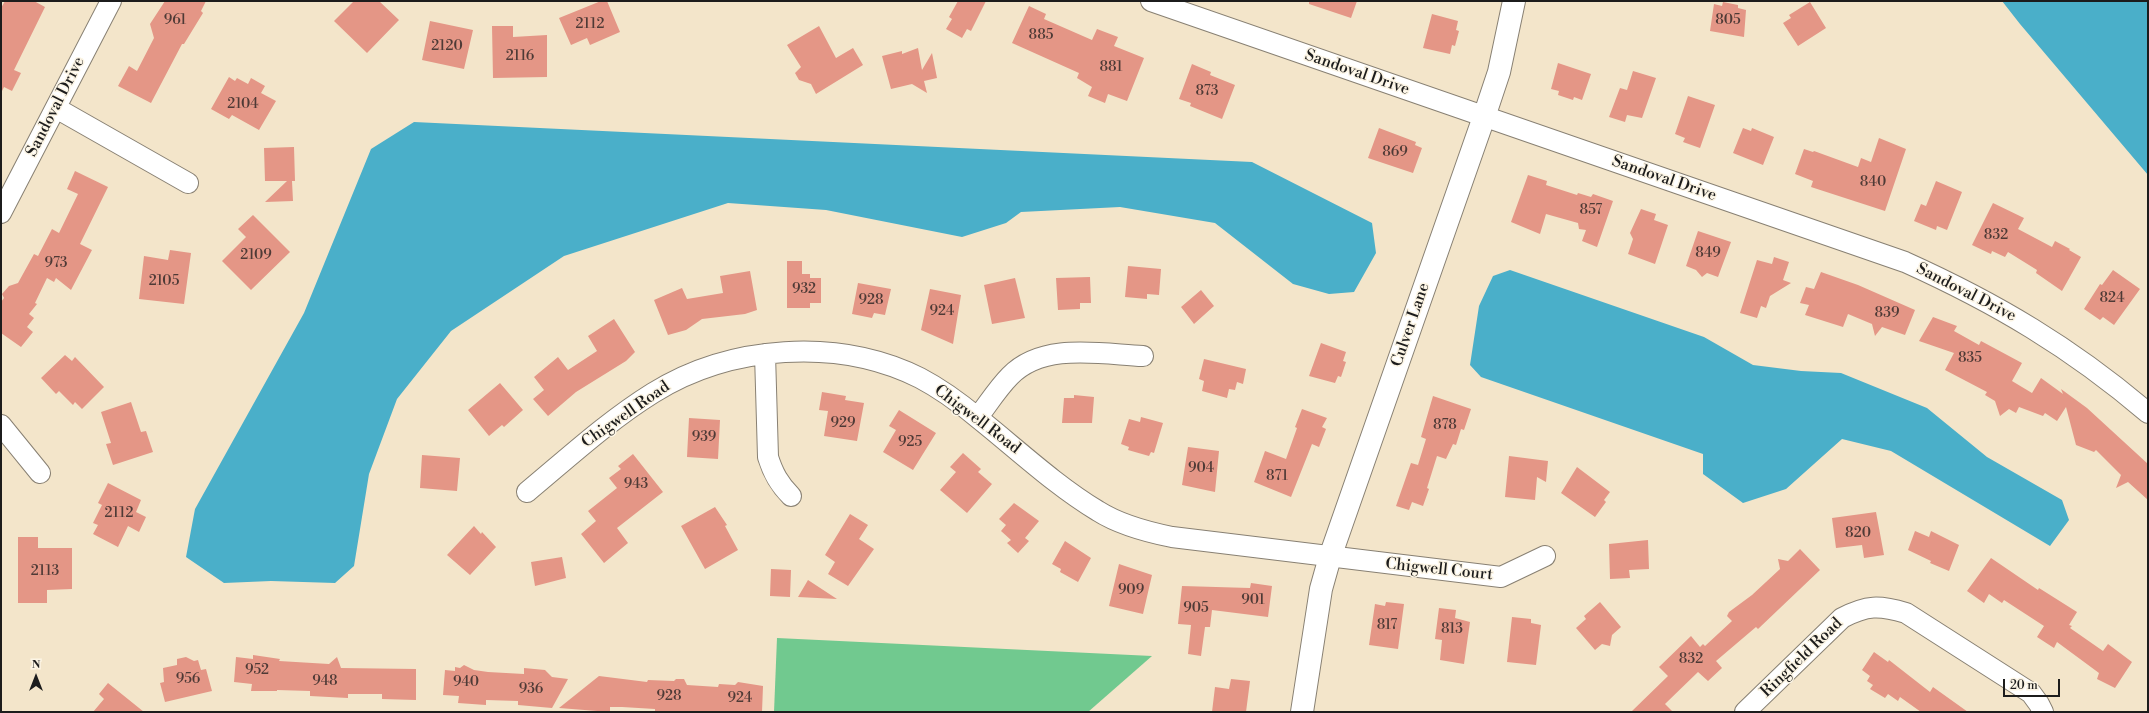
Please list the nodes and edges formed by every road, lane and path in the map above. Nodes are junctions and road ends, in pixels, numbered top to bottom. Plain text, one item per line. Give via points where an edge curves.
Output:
1 (111, 1) edge
2 (1151, 1) edge
3 (1514, 1) edge
4 (56, 108) junction
5 (1484, 117) junction
6 (188, 183) dead end
7 (1, 213) edge
8 (765, 354) junction
9 (1143, 356) dead end
10 (2148, 413) edge
11 (978, 417) junction
12 (1, 424) edge
13 (40, 473) dead end
14 (527, 492) dead end
15 (791, 496) dead end
16 (1545, 556) dead end
17 (1330, 557) junction
18 (1302, 712) edge
19 (1745, 712) edge
20 (2043, 712) edge

1 - 4 street, Sandoval Drive
2 - 5 street, Sandoval Drive
3 - 5 street, Culver Lane via 1499,72
4 - 6 street
4 - 7 street, Sandoval Drive
5 - 10 street, Sandoval Drive via 1904,262 1959,286 2012,315 2074,355
5 - 17 street, Culver Lane
8 - 11 street, Chigwell Road via 806,352 842,355 877,362 918,378 946,393
8 - 14 street, Chigwell Road via 716,364 683,376 653,393 609,424
8 - 15 street via 768,457 773,473
9 - 11 street via 1067,352 1035,359 1010,375
11 - 17 street, Chigwell Road via 1047,476 1099,512 1120,522 1172,537
12 - 13 street
16 - 17 street, Chigwell Court via 1501,576
17 - 18 street, Culver Lane via 1321,589
19 - 20 street, Ringfield Road via 1842,618 1870,607 1887,607 1906,613 2031,693

